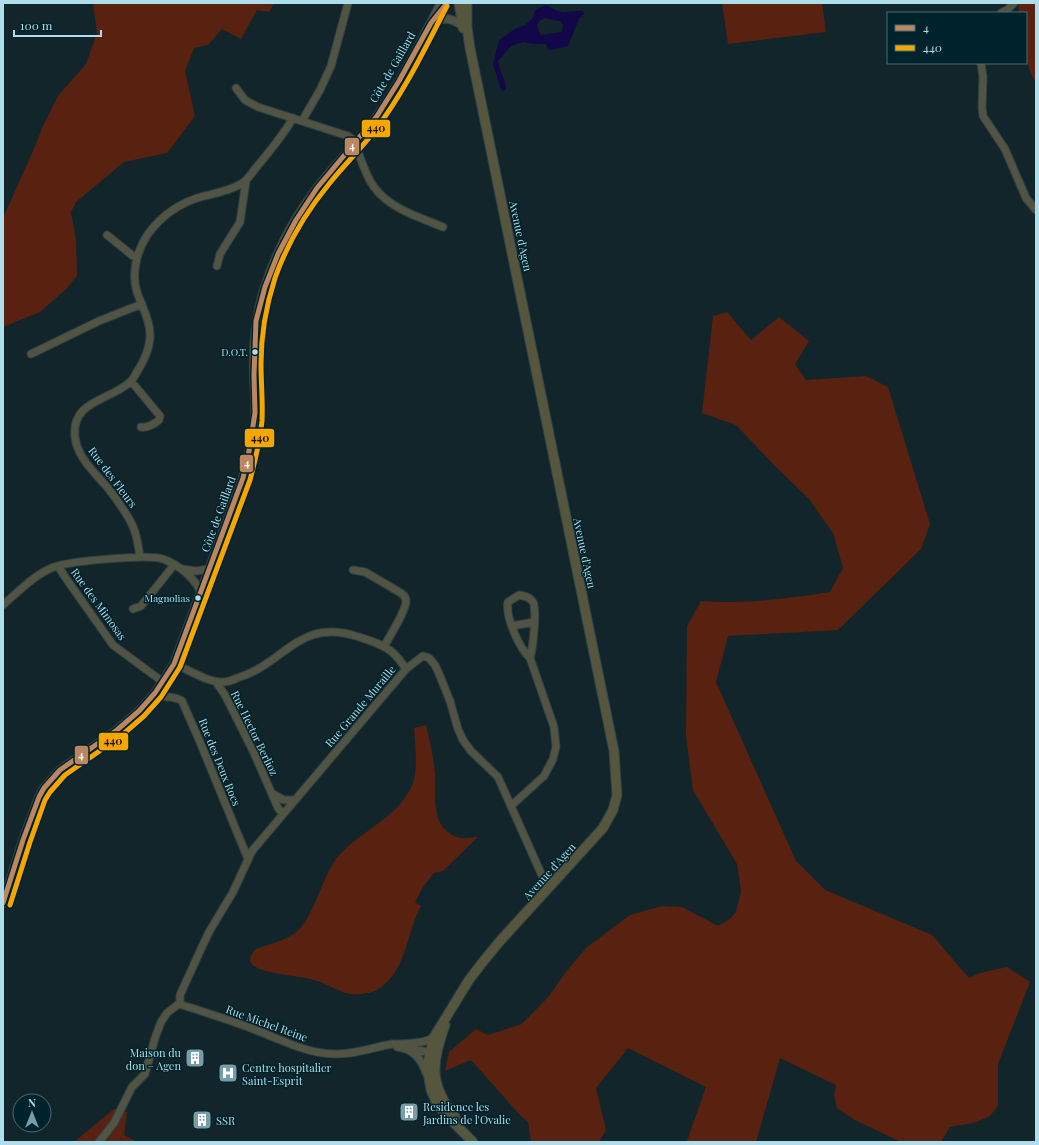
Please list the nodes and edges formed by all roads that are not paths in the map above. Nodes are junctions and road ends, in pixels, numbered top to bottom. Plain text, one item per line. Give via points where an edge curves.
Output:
1 (348, 3) edge
2 (441, 3) edge
3 (448, 3) edge
4 (459, 3) edge
5 (466, 3) edge
6 (1014, 3) edge
7 (1003, 12) edge
8 (431, 22) junction
9 (463, 26) junction
10 (470, 48) junction
11 (981, 64) edge
12 (236, 88) dead end
13 (294, 118) junction
14 (302, 121) junction
15 (355, 143) junction
16 (246, 181) junction
17 (1036, 210) edge
18 (443, 227) dead end
19 (107, 235) dead end
20 (138, 257) junction
21 (217, 266) dead end
22 (142, 304) junction
23 (32, 354) dead end
24 (131, 382) junction
25 (141, 427) dead end
26 (140, 557) junction
27 (58, 566) junction
28 (176, 566) junction
29 (209, 569) junction
30 (353, 570) dead end
31 (201, 593) junction
32 (3, 605) edge
33 (133, 609) dead end
34 (534, 622) junction
35 (512, 626) junction
36 (384, 647) junction
37 (530, 658) junction
38 (174, 664) junction
39 (406, 669) junction
40 (251, 674) junction
41 (163, 682) junction
42 (216, 682) junction
43 (155, 693) junction
44 (225, 695) junction
45 (273, 794) junction
46 (295, 800) junction
47 (511, 806) junction
48 (283, 814) junction
49 (248, 859) junction
50 (548, 889) junction
51 (3, 903) edge
52 (180, 1003) junction
53 (450, 1010) junction
54 (434, 1037) junction
55 (416, 1042) junction
56 (373, 1048) junction
57 (409, 1049) junction
58 (433, 1049) junction
59 (429, 1084) junction
60 (99, 1142) edge
61 (474, 1142) edge

1 - 14 street via 331,66
2 - 8 street, Côte de Gaillard
3 - 8 street
4 - 9 main road
5 - 10 main road
6 - 7 street
8 - 9 street via 450,19
8 - 15 street, Côte de Gaillard via 377,116
9 - 10 main road
10 - 50 main road, Avenue d'Agen via 616,767 617,795 607,822
11 - 17 street via 983,116 1005,149 1026,198
12 - 13 street via 245,100 258,107
13 - 14 street
13 - 16 street, Rue des Fleurs via 283,136
14 - 15 street via 348,136
15 - 18 street via 367,175 374,187 388,201 406,212
15 - 29 street, Côte de Gaillard via 302,210 278,254 265,287 256,321 256,412 248,457 243,478
16 - 20 street, Rue des Fleurs via 223,193 203,196 171,210 147,235
16 - 21 street via 240,222 220,254
19 - 20 street via 133,256
20 - 22 street, Rue des Fleurs via 136,290
22 - 23 street via 99,321
22 - 24 street, Rue des Fleurs via 150,338 144,360
24 - 25 street via 160,416 152,425
24 - 26 street, Rue des Fleurs via 114,393 90,403 81,412 76,423 75,436 83,458 129,518 137,538
26 - 27 street
26 - 28 street via 160,558
27 - 32 street via 38,575
27 - 41 street, Rue des Mimosas via 113,645
28 - 29 street via 196,571
28 - 31 street via 195,582
28 - 33 street via 141,606
29 - 31 street, Côte de Gaillard
30 - 36 street via 365,572 405,596 405,608
31 - 38 street, Côte de Gaillard
34 - 35 street
34 - 35 street via 533,603 528,597 519,595 507,604
34 - 37 street
35 - 37 street via 520,646
36 - 39 street via 392,652
36 - 40 street via 349,634 312,634
37 - 47 street via 554,727 556,747 554,759 544,776
38 - 41 street, Côte de Gaillard
38 - 42 street
39 - 46 street, Rue Grande Muraille
39 - 47 street, Rue Grande Muraille via 423,656 435,665 463,740 498,777
40 - 42 street
40 - 44 street via 227,688
41 - 43 street, Côte de Gaillard
42 - 44 street, Rue Hector Berlioz
43 - 49 street, Rue des Deux Rocs via 160,697 182,701
43 - 51 street, Côte de Gaillard via 123,725 60,770 44,788
44 - 45 street, Rue Hector Berlioz
45 - 46 street via 284,800
45 - 48 street, Rue Hector Berlioz
46 - 48 street, Rue Grande Muraille
47 - 50 street, Rue Grande Muraille
48 - 49 street, Rue Grande Muraille via 260,840
49 - 52 street, Rue Grande Muraille via 233,892 201,948 180,995
50 - 53 main road, Avenue d'Agen via 482,963
52 - 56 street, Rue Michel Reine via 287,1044 313,1051 338,1054
52 - 60 street via 161,1022 145,1074 132,1088 114,1123
53 - 54 main road, Avenue d'Agen
53 - 58 main road, Avenue d'Agen
54 - 55 street, Rue Michel Reine
54 - 58 main road, Avenue d'Agen
55 - 56 street, Rue Michel Reine
55 - 58 street, Rue Michel Reine
56 - 57 street, Rue Michel Reine via 390,1046
57 - 58 street, Rue Michel Reine
57 - 59 street via 422,1063
58 - 59 main road via 427,1066
58 - 61 main road via 434,1072 439,1093
59 - 61 main road via 438,1106

